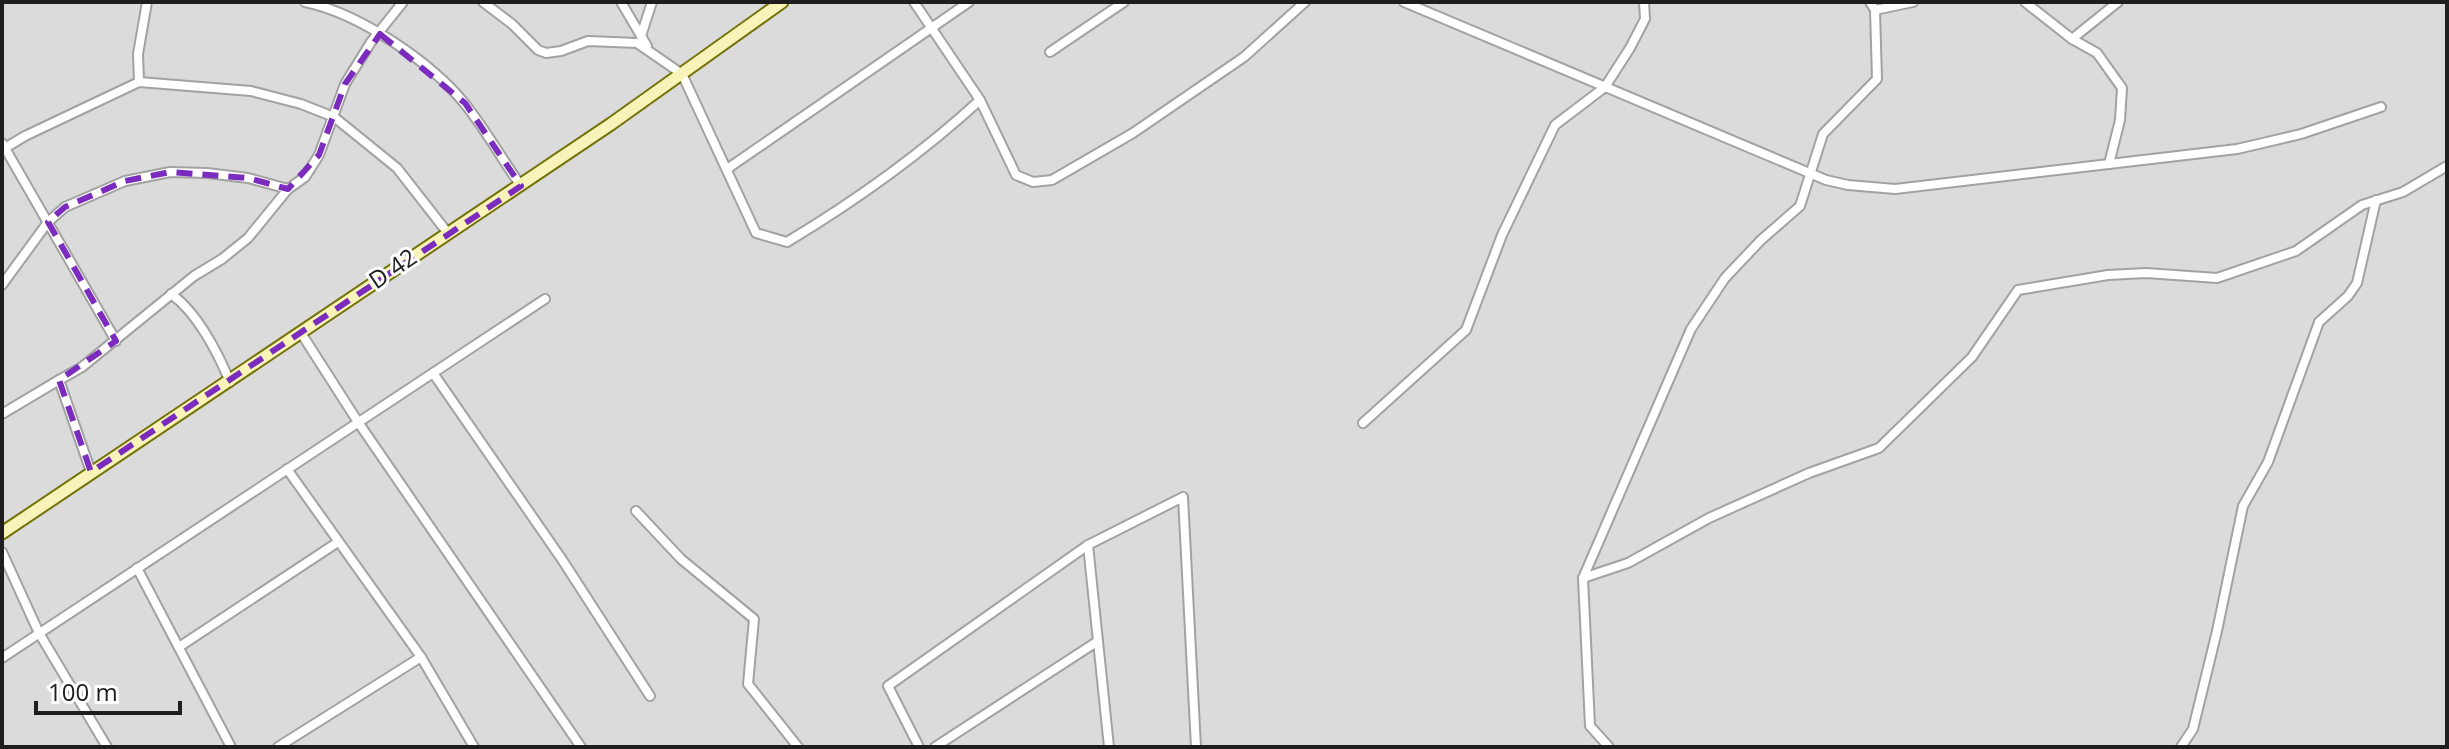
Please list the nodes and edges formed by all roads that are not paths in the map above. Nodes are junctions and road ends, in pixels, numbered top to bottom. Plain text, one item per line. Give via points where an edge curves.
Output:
1 (147, 2) edge
2 (305, 2) edge
3 (403, 2) edge
4 (483, 2) edge
5 (621, 2) edge
6 (652, 2) edge
7 (782, 2) edge
8 (914, 2) edge
9 (969, 2) edge
10 (1124, 2) edge
11 (1305, 2) edge
12 (1404, 2) edge
13 (1644, 2) edge
14 (1913, 2) edge
15 (2025, 2) edge
16 (2118, 2) edge
17 (1872, 6) edge
18 (933, 27) junction
19 (380, 34) junction
20 (641, 36) junction
21 (2072, 39) junction
22 (648, 49) junction
23 (1050, 52) dead end
24 (682, 74) junction
25 (139, 82) junction
26 (1605, 87) junction
27 (980, 100) junction
28 (2381, 107) dead end
29 (334, 117) junction
30 (3, 146) edge
31 (2109, 164) junction
32 (2447, 166) edge
33 (727, 169) junction
34 (1811, 174) junction
35 (521, 186) junction
36 (288, 189) junction
37 (2376, 200) junction
38 (48, 222) junction
39 (447, 232) junction
40 (2, 285) edge
41 (171, 294) junction
42 (545, 299) dead end
43 (301, 333) junction
44 (116, 341) junction
45 (433, 373) junction
46 (59, 380) junction
47 (230, 382) junction
48 (2, 414) edge
49 (358, 422) junction
50 (1363, 423) dead end
51 (287, 469) junction
52 (91, 472) junction
53 (636, 511) dead end
54 (2, 533) edge
55 (338, 542) junction
56 (1088, 545) junction
57 (2, 552) edge
58 (137, 568) junction
59 (1583, 578) junction
60 (39, 633) junction
61 (1098, 641) junction
62 (179, 647) junction
63 (421, 657) junction
64 (2, 658) edge
65 (650, 696) dead end
66 (107, 747) edge
67 (231, 747) edge
68 (278, 747) edge
69 (474, 747) edge
70 (581, 747) edge
71 (798, 747) edge
72 (919, 747) edge
73 (935, 747) edge
74 (1109, 747) edge
75 (1196, 747) edge
76 (1609, 747) edge
77 (2181, 747) edge

1 - 25 street
2 - 19 street
3 - 19 street
4 - 22 street via 546,53 588,41 637,43
5 - 20 street
6 - 20 street
7 - 24 street, D 42 / D 42
8 - 18 street
9 - 18 street
10 - 23 street
11 - 27 street via 1244,57 1133,133 1052,180 1033,182 1016,175
12 - 26 street
13 - 26 street via 1645,19
14 - 17 street
15 - 21 street
16 - 21 street
17 - 34 street via 1877,79 1823,134
18 - 27 street
18 - 33 street
19 - 29 street via 345,84
19 - 35 street via 465,103
20 - 22 street
21 - 31 street via 2097,53 2122,88
22 - 24 street
24 - 33 street
24 - 35 street, D 42 / D 42
25 - 29 street via 251,91
25 - 30 street
26 - 34 street
26 - 50 street via 1555,125 1502,235 1466,330
27 - 33 street via 892,175 787,242 756,233
28 - 31 street via 2237,149
29 - 36 street via 305,177
29 - 39 street via 397,168
30 - 38 street
31 - 34 street via 1895,189 1848,185
32 - 37 street via 2403,192
34 - 59 street via 1800,206 1725,278 1691,329
35 - 39 street, D 42 / D 42
36 - 38 street via 248,178 170,172 125,181 65,207
36 - 41 street via 248,238
37 - 59 street via 2296,251 2217,278 2108,275 2018,290 1972,357 1879,448 1809,473 1709,518 1628,563
37 - 77 street via 2357,283 2319,322 2268,462 2243,506 2193,729
38 - 40 street
38 - 44 street
39 - 43 street, D 42 / D 42
41 - 44 street
41 - 47 street via 216,349
42 - 45 street
43 - 47 street, D 42 / D 42
43 - 49 street
44 - 46 street
45 - 49 street
45 - 65 street
46 - 48 street
46 - 52 street
47 - 52 street, D 42 / D 42
49 - 51 street
49 - 70 street
51 - 55 street
51 - 58 street
52 - 54 street, D 42 / D 42
53 - 71 street via 681,559 754,619 748,684
55 - 62 street
55 - 63 street
56 - 61 street
56 - 72 street via 888,686
56 - 75 street via 1183,497
57 - 60 street
58 - 60 street
58 - 62 street
59 - 76 street via 1590,726
60 - 64 street
60 - 66 street
61 - 73 street
61 - 74 street
62 - 67 street
63 - 68 street
63 - 69 street

